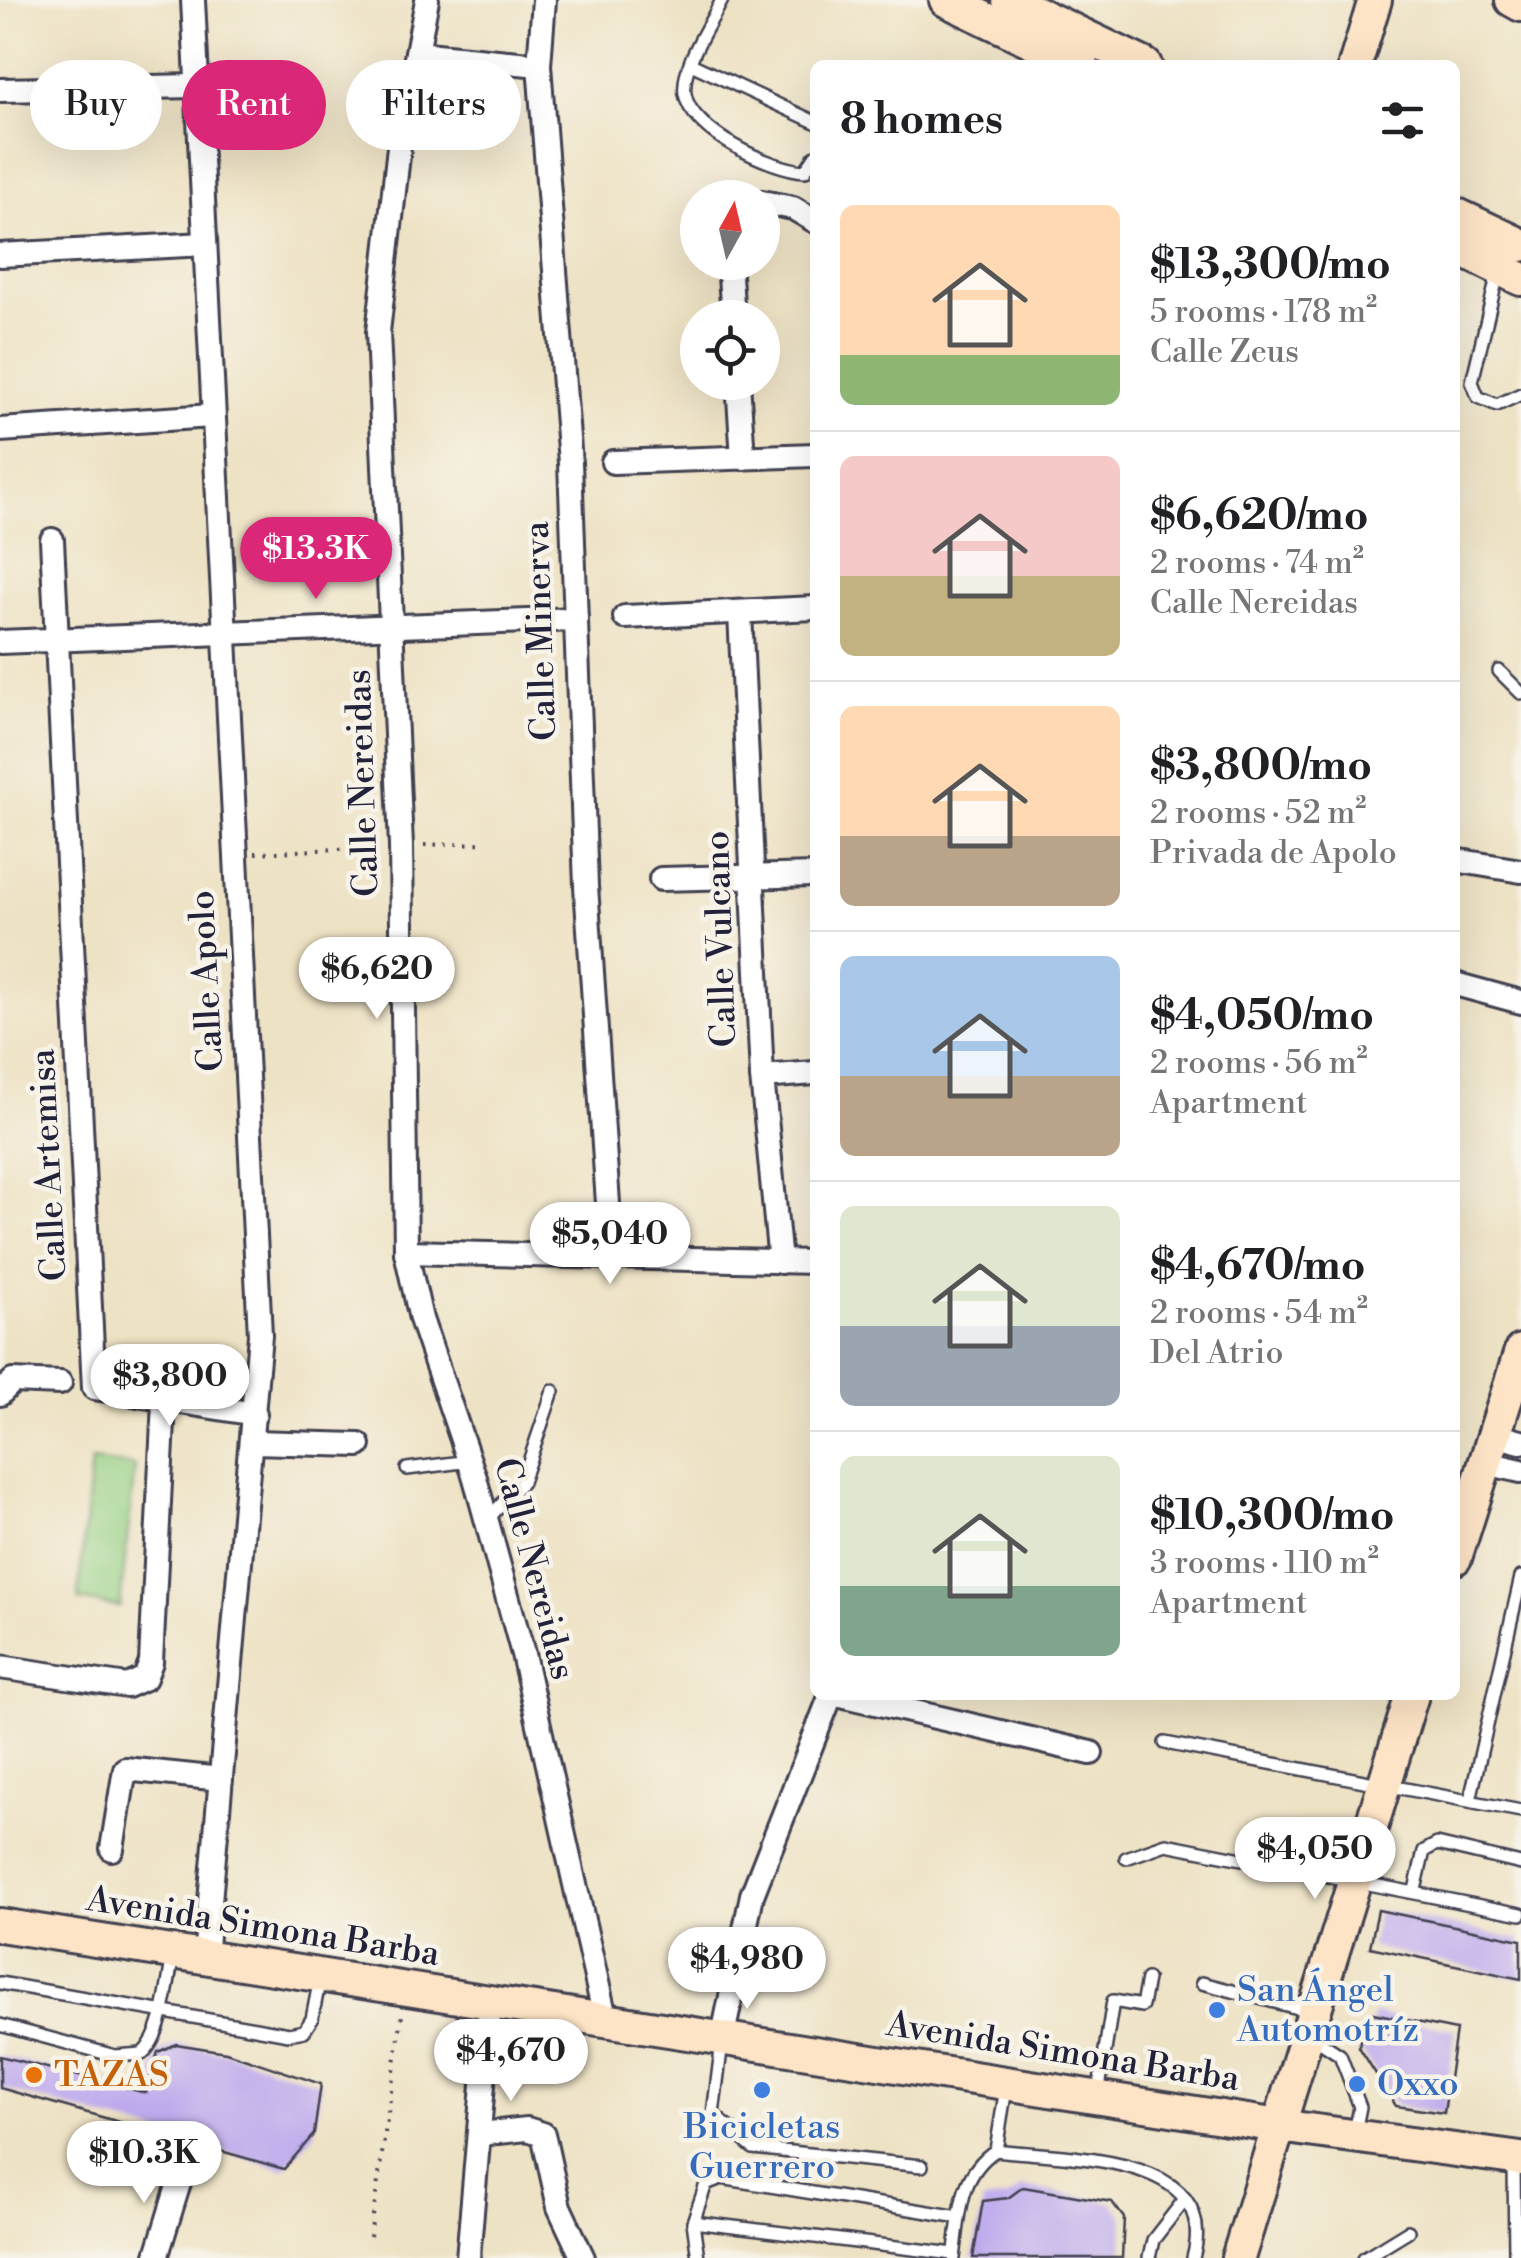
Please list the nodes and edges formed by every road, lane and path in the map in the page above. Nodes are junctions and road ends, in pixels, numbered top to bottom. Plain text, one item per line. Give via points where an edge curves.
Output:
1 (193, 0) edge
2 (427, 0) edge
3 (544, 0) edge
4 (722, 0) edge
5 (946, 0) edge
6 (1009, 0) edge
7 (1375, 0) edge
8 (1512, 0) edge
9 (1521, 5) edge
10 (417, 52) junction
11 (195, 60) edge
12 (1072, 60) edge
13 (1135, 60) edge
14 (1357, 60) edge
15 (691, 64) junction
16 (539, 65) junction
17 (182, 86) edge
18 (0, 90) edge
19 (810, 120) edge
20 (200, 150) edge
21 (810, 164) edge
22 (780, 205) edge
23 (810, 218) edge
24 (1460, 218) edge
25 (205, 244) junction
26 (1460, 248) edge
27 (0, 255) edge
28 (1514, 264) edge
29 (1521, 394) edge
30 (739, 400) edge
31 (212, 416) junction
32 (0, 430) edge
33 (810, 455) edge
34 (744, 458) junction
35 (613, 462) dead end
36 (52, 540) dead end
37 (810, 608) edge
38 (740, 613) junction
39 (626, 617) dead end
40 (576, 619) junction
41 (394, 626) junction
42 (223, 632) junction
43 (60, 640) junction
44 (0, 642) edge
45 (1499, 671) dead end
46 (1521, 693) edge
47 (485, 843) dead end
48 (401, 846) junction
49 (236, 854) junction
50 (1460, 861) edge
51 (1521, 871) edge
52 (810, 875) edge
53 (755, 878) junction
54 (661, 879) dead end
55 (1460, 985) edge
56 (1521, 1002) edge
57 (810, 1073) edge
58 (762, 1077) junction
59 (406, 1252) junction
60 (612, 1260) junction
61 (780, 1262) junction
62 (810, 1262) edge
63 (1521, 1351) edge
64 (60, 1383) dead end
65 (553, 1391) dead end
66 (0, 1394) edge
67 (164, 1402) junction
68 (255, 1414) junction
69 (253, 1442) junction
70 (358, 1445) dead end
71 (470, 1461) junction
72 (1487, 1461) edge
73 (407, 1469) dead end
74 (1521, 1472) edge
75 (487, 1520) junction
76 (1460, 1543) edge
77 (1521, 1578) edge
78 (0, 1668) edge
79 (829, 1700) edge
80 (863, 1700) edge
81 (1410, 1700) edge
82 (1165, 1743) dead end
83 (1091, 1753) dead end
84 (222, 1779) junction
85 (1384, 1783) junction
86 (1470, 1800) junction
87 (1521, 1810) edge
88 (112, 1849) dead end
89 (1126, 1858) dead end
90 (1521, 1864) edge
91 (1355, 1879) junction
92 (1415, 1890) junction
93 (1521, 1914) edge
94 (0, 1925) edge
95 (189, 1955) junction
96 (320, 1976) junction
97 (1147, 1979) dead end
98 (0, 1983) edge
99 (1202, 1983) dead end
100 (405, 1990) junction
101 (490, 2004) junction
102 (160, 2015) junction
103 (606, 2022) junction
104 (1310, 2023) junction
105 (0, 2025) edge
106 (722, 2040) junction
107 (1006, 2084) junction
108 (1097, 2098) junction
109 (1279, 2126) junction
110 (480, 2134) junction
111 (1354, 2137) junction
112 (996, 2150) junction
113 (1518, 2158) edge
114 (922, 2166) dead end
115 (183, 2170) dead end
116 (1185, 2199) junction
117 (960, 2217) junction
118 (694, 2222) junction
119 (1408, 2231) dead end
120 (370, 2236) dead end
121 (954, 2256) edge
122 (156, 2258) edge
123 (468, 2258) edge
124 (583, 2258) edge
125 (698, 2258) edge
126 (1150, 2258) edge
127 (1193, 2258) edge
128 (1238, 2258) edge
129 (1364, 2258) edge
130 (1516, 2258) edge

1 - 11 street, Calle Apolo
2 - 10 street, Calle Nereidas
3 - 16 street, Calle Minerva
4 - 15 lane
5 - 12 main road
6 - 13 main road
7 - 14 main road
8 - 9 main road
10 - 16 street
10 - 41 street, Calle Nereidas via 379,299
15 - 19 lane
15 - 21 lane via 685,84 689,106 724,141 795,171 805,172
16 - 40 street, Calle Minerva
17 - 18 street
20 - 25 street, Calle Apolo
22 - 23 street
24 - 28 main road
25 - 27 street
25 - 31 street, Calle Apolo
26 - 28 main road
28 - 29 lane via 1490,292 1472,382 1478,398 1497,405
30 - 34 street
31 - 32 street
31 - 42 street, Calle Apolo
33 - 34 street
34 - 35 street
36 - 43 street, Calle Artemisa
37 - 38 street
38 - 39 street
38 - 53 street, Calle Vulcano
40 - 41 street
40 - 60 street, Calle Minerva
41 - 42 street
41 - 48 street, Calle Nereidas
42 - 43 street
42 - 49 street, Calle Apolo
43 - 44 street
43 - 67 street, Calle Artemisa via 94,1388
45 - 46 lane
47 - 48 path
48 - 49 path
48 - 59 street, Calle Nereidas
49 - 68 street, Calle Apolo via 260,1335
50 - 51 street
52 - 53 street
53 - 54 street
53 - 58 street, Calle Vulcano
55 - 56 street
57 - 58 street
58 - 61 street, Calle Vulcano
59 - 60 street
59 - 71 street, Calle Nereidas
60 - 61 street
61 - 62 street
63 - 72 main road
64 - 66 street via 13,1381
65 - 75 lane via 522,1482
67 - 68 street
67 - 78 street via 145,1678 127,1686
68 - 69 street, Calle Apolo
69 - 70 street
69 - 84 street, Calle Apolo
71 - 73 lane
71 - 75 street, Calle Nereidas
72 - 74 street
72 - 76 main road
75 - 103 street, Calle Nereidas
77 - 86 lane
79 - 106 street via 752,1895
80 - 83 street
81 - 85 main road
82 - 85 lane
84 - 88 street via 125,1769
84 - 95 street, Calle Apolo
85 - 86 lane
85 - 91 main road
86 - 87 lane
89 - 91 lane via 1166,1844
90 - 92 lane via 1437,1844 1424,1851
91 - 92 lane
91 - 104 main road
92 - 93 lane
94 - 95 main road, Avenida Simona Barba
95 - 96 main road, Avenida Simona Barba
95 - 102 lane
96 - 100 main road, Avenida Simona Barba
96 - 102 lane via 312,2019 298,2034
97 - 108 lane via 1142,2006 1113,2001
98 - 102 lane
99 - 104 lane
100 - 101 main road, Avenida Simona Barba
100 - 120 path
101 - 103 main road, Avenida Simona Barba
101 - 110 street
102 - 105 lane via 149,2048 128,2057
103 - 106 main road, Avenida Simona Barba
104 - 109 main road
104 - 111 lane via 1340,2055 1360,2107
106 - 107 main road, Avenida Simona Barba
106 - 114 lane via 713,2114 753,2148
107 - 108 main road, Avenida Simona Barba
107 - 112 lane
108 - 109 main road, Avenida Simona Barba
109 - 111 main road, Avenida Simona Barba
109 - 128 main road
110 - 123 street
110 - 124 street via 539,2131 546,2138 559,2206
111 - 113 main road, Avenida Simona Barba
112 - 116 lane via 1149,2171
112 - 117 lane via 970,2172
113 - 130 lane
115 - 122 street
116 - 126 lane via 1153,2240
116 - 127 lane via 1195,2224
117 - 118 lane via 721,2178 701,2192
117 - 121 lane
118 - 121 lane
118 - 125 lane
119 - 129 lane

